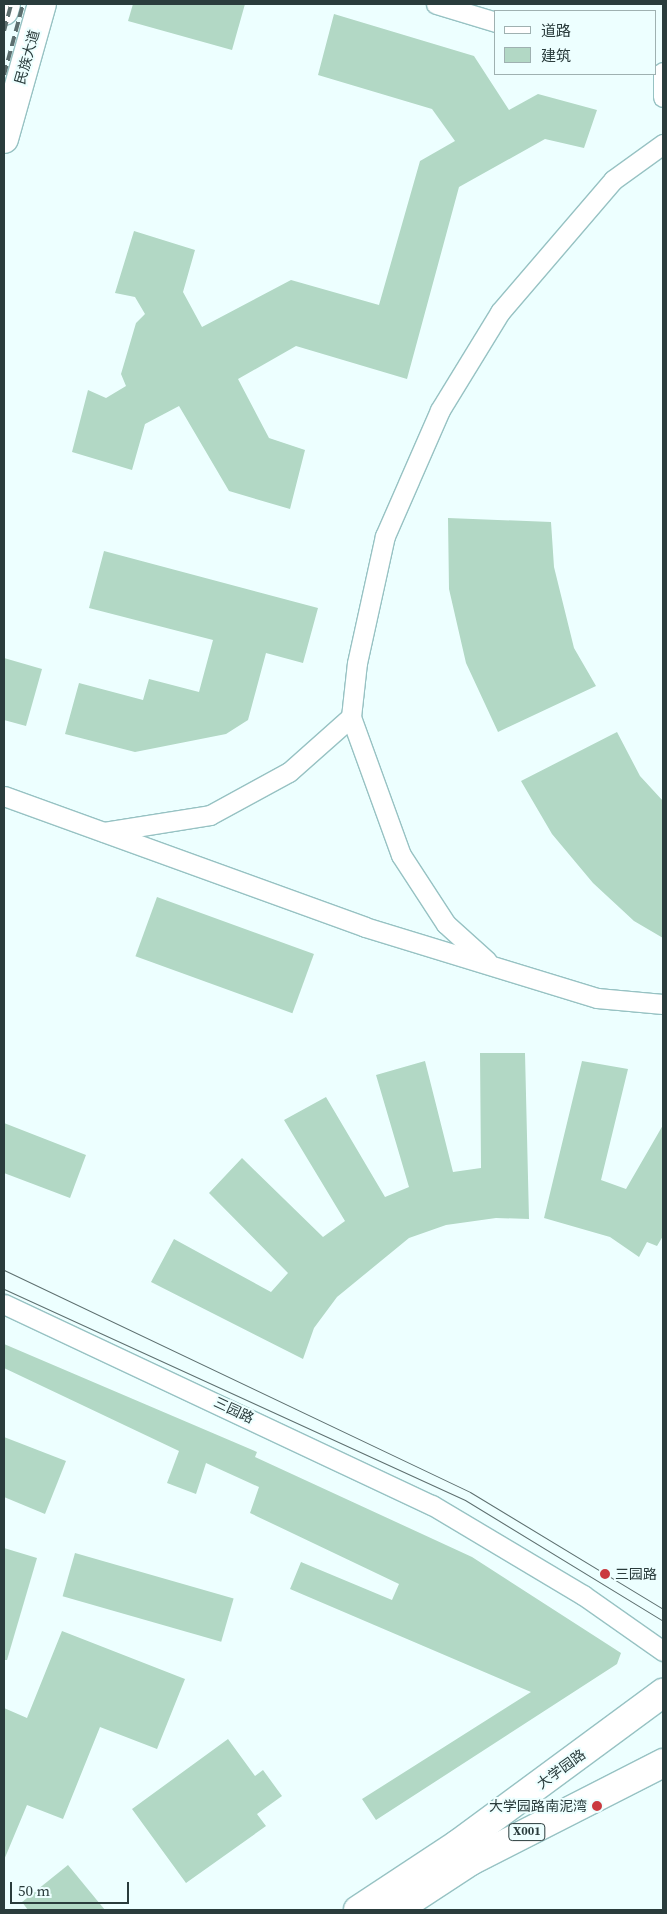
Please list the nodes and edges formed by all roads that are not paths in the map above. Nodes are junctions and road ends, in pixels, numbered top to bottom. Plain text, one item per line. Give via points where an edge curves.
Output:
1 (6, 4) edge
2 (42, 4) edge
3 (436, 4) edge
4 (4, 11) edge
5 (494, 21) edge
6 (663, 72) edge
7 (663, 97) edge
8 (4, 140) edge
9 (663, 144) edge
10 (351, 717) junction
11 (4, 796) edge
12 (103, 832) junction
13 (492, 966) junction
14 (663, 1004) edge
15 (4, 1304) edge
16 (663, 1651) edge
17 (663, 1693) edge
18 (663, 1763) edge
19 (358, 1910) edge
20 (396, 1910) edge

1 - 4 main road
2 - 8 main road, 民族大道
3 - 5 street
6 - 7 street
9 - 10 street via 613,180 500,312 440,410 385,536 357,663
10 - 12 street via 289,772 210,815
10 - 13 street via 401,854 446,924
11 - 12 street
12 - 13 street via 365,927
13 - 14 street via 597,998
15 - 16 street, 三园路 via 432,1505 583,1595
17 - 19 main road, 大学园路 / X001 via 458,1844
18 - 20 main road, X001 via 471,1861

